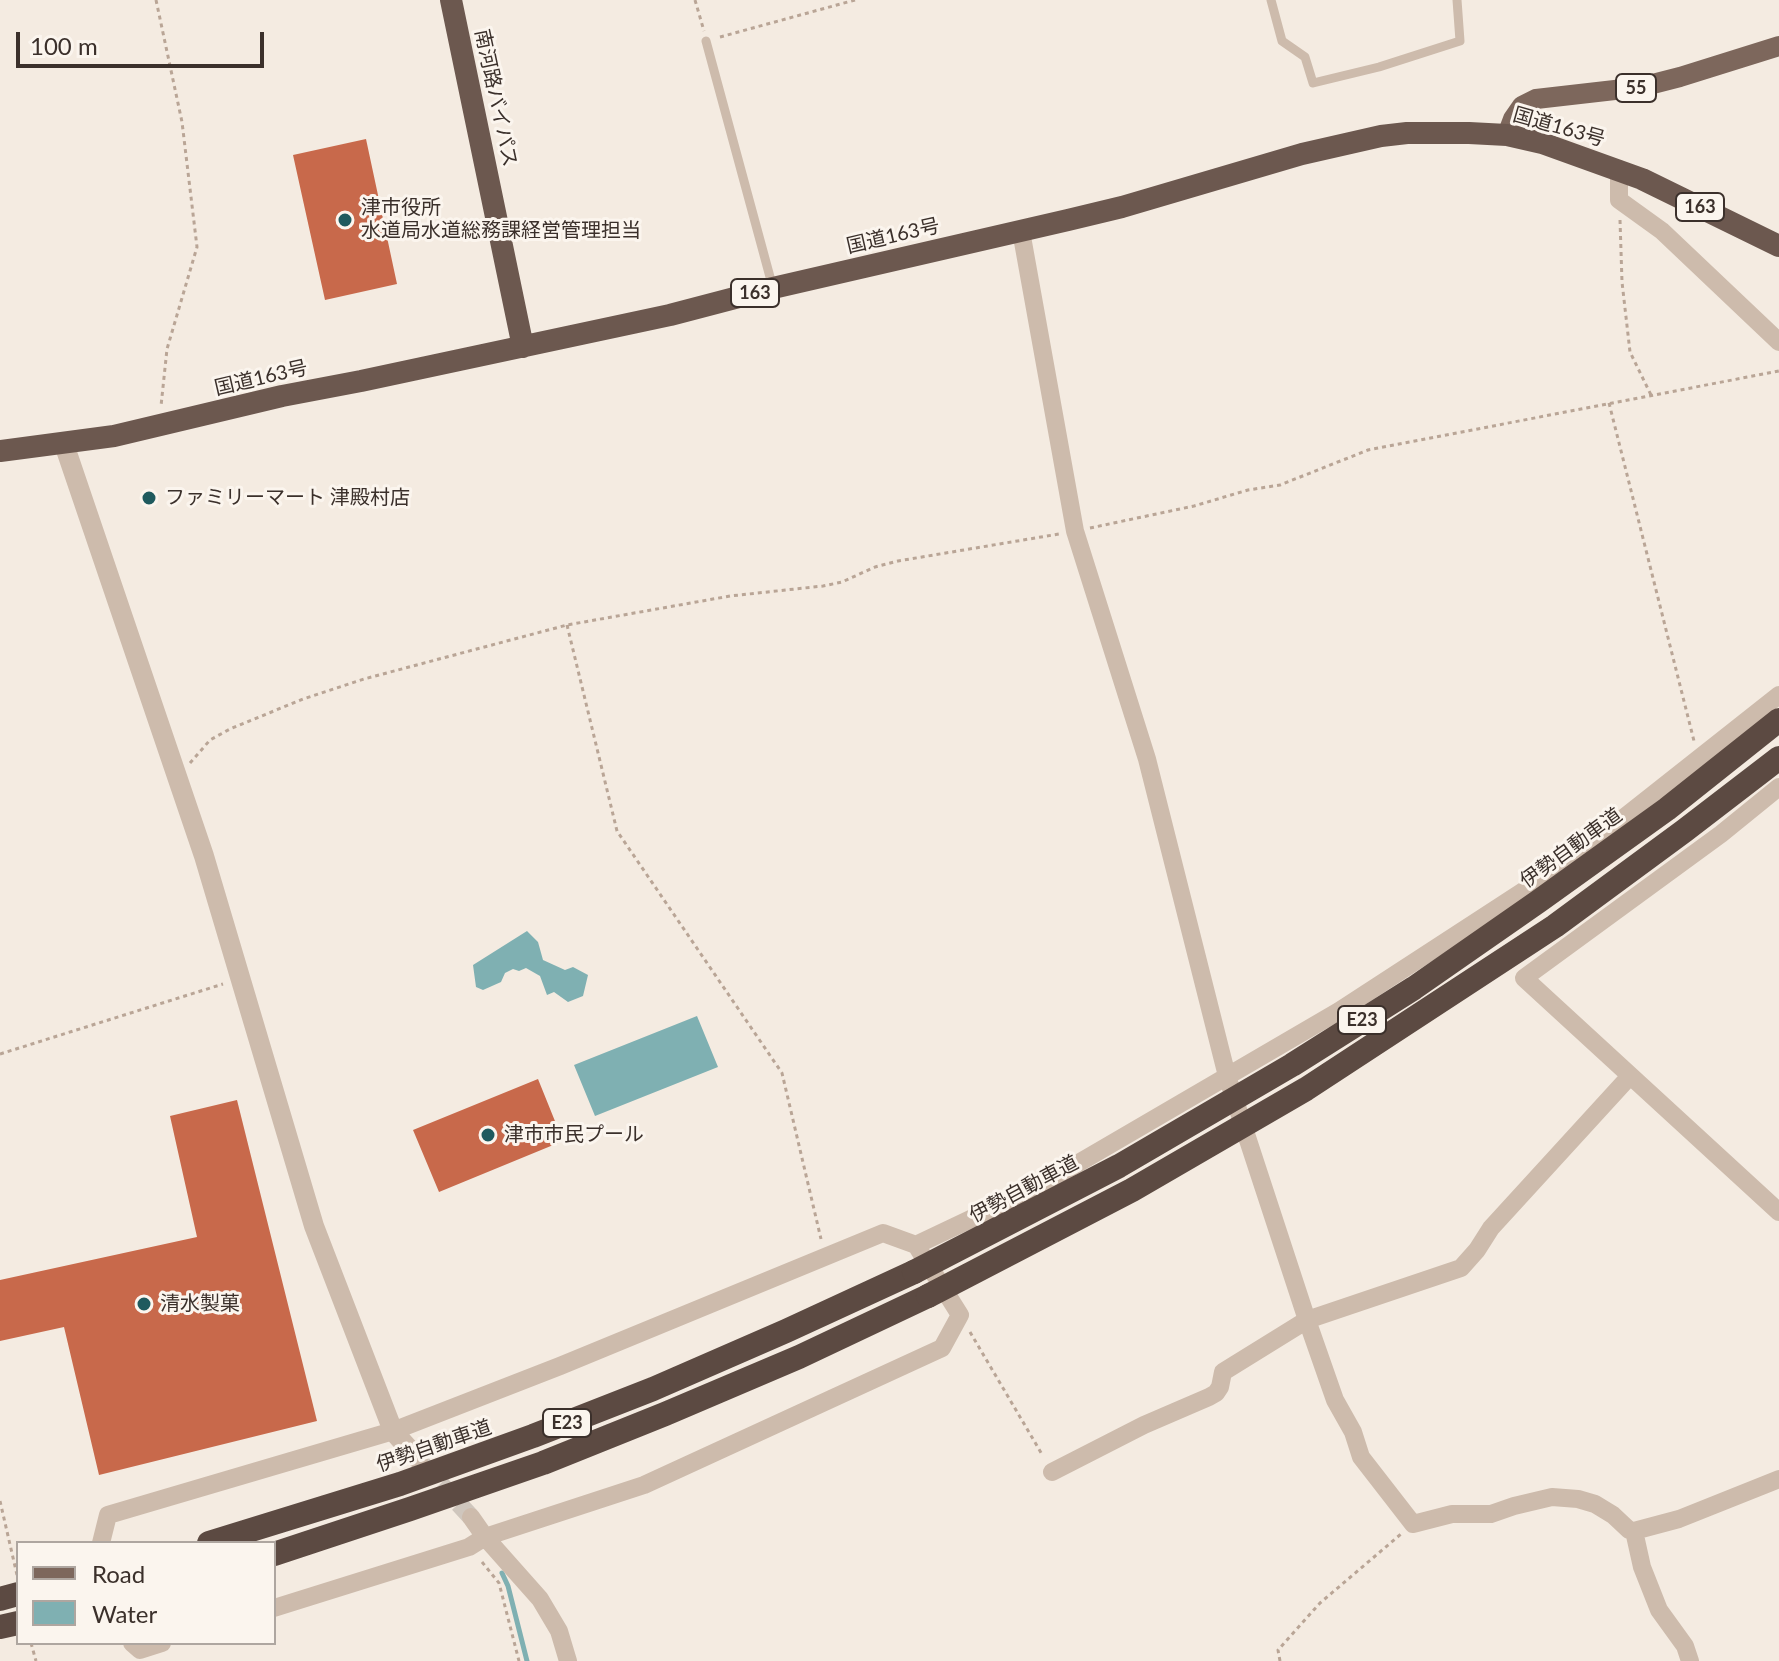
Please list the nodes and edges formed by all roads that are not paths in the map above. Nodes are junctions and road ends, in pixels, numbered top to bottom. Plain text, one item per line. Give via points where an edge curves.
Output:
1 (451, 0) edge
2 (1271, 0) edge
3 (1457, 0) edge
4 (706, 41) road end
5 (1779, 46) edge
6 (1507, 135) junction
7 (1619, 169) junction
8 (1021, 231) junction
9 (1779, 246) edge
10 (773, 288) junction
11 (1779, 342) edge
12 (523, 347) junction
13 (64, 444) junction
14 (0, 451) edge
15 (1779, 695) edge
16 (1779, 720) edge
17 (1779, 758) edge
18 (1779, 787) edge
19 (1227, 1076) junction
20 (1630, 1076) junction
21 (1779, 1212) edge
22 (916, 1245) junction
23 (1307, 1320) junction
24 (393, 1431) junction
25 (418, 1459) tunnel mouth
26 (1052, 1472) road end
27 (1779, 1479) edge
28 (471, 1517) tunnel mouth
29 (1634, 1531) junction
30 (102, 1541) edge
31 (215, 1541) edge
32 (477, 1542) junction
33 (276, 1553) edge
34 (276, 1607) edge
35 (134, 1645) edge
36 (156, 1645) edge
37 (568, 1661) edge
38 (1690, 1661) edge

1 - 12 highway, 南河路バイパス
2 - 3 lane via 1282,41 1305,57 1313,83 1460,41
4 - 10 lane
5 - 6 main road, 55 via 1641,87 1536,99 1522,106
6 - 7 highway, 国道163号 / 163
6 - 8 highway, 国道163号 / 163 via 1381,136
7 - 9 highway, 国道163号 / 163
7 - 11 street via 1619,200 1662,231
8 - 10 highway, 国道163号 / 163
8 - 19 street via 1075,531 1147,759
10 - 12 highway, 国道163号 / 163
12 - 13 highway, 国道163号 / 163
13 - 14 highway, 国道163号 / 163
13 - 24 street via 204,856 314,1226
15 - 19 street via 1528,888 1339,1011
16 - 31 highway, 伊勢自動車道 / E23, bridge via 1654,818 1414,988 1119,1166 914,1272 653,1389 400,1484
17 - 33 highway, E23, bridge via 1555,926 1306,1089 1132,1190 928,1296 665,1414 543,1463
18 - 20 street via 1524,978
19 - 22 street via 1034,1189
19 - 23 street
20 - 21 street
20 - 23 street via 1461,1268
22 - 24 street via 883,1233
22 - 32 street via 960,1315 942,1348 644,1485
23 - 26 street via 1223,1372 1216,1393
23 - 29 street via 1361,1457 1413,1524 1452,1514 1491,1514 1552,1497 1595,1504
24 - 25 street
24 - 30 street via 108,1515
27 - 29 street
28 - 32 street
29 - 38 street via 1659,1610
32 - 34 street
32 - 37 street via 540,1599 559,1631
35 - 36 street via 140,1650

